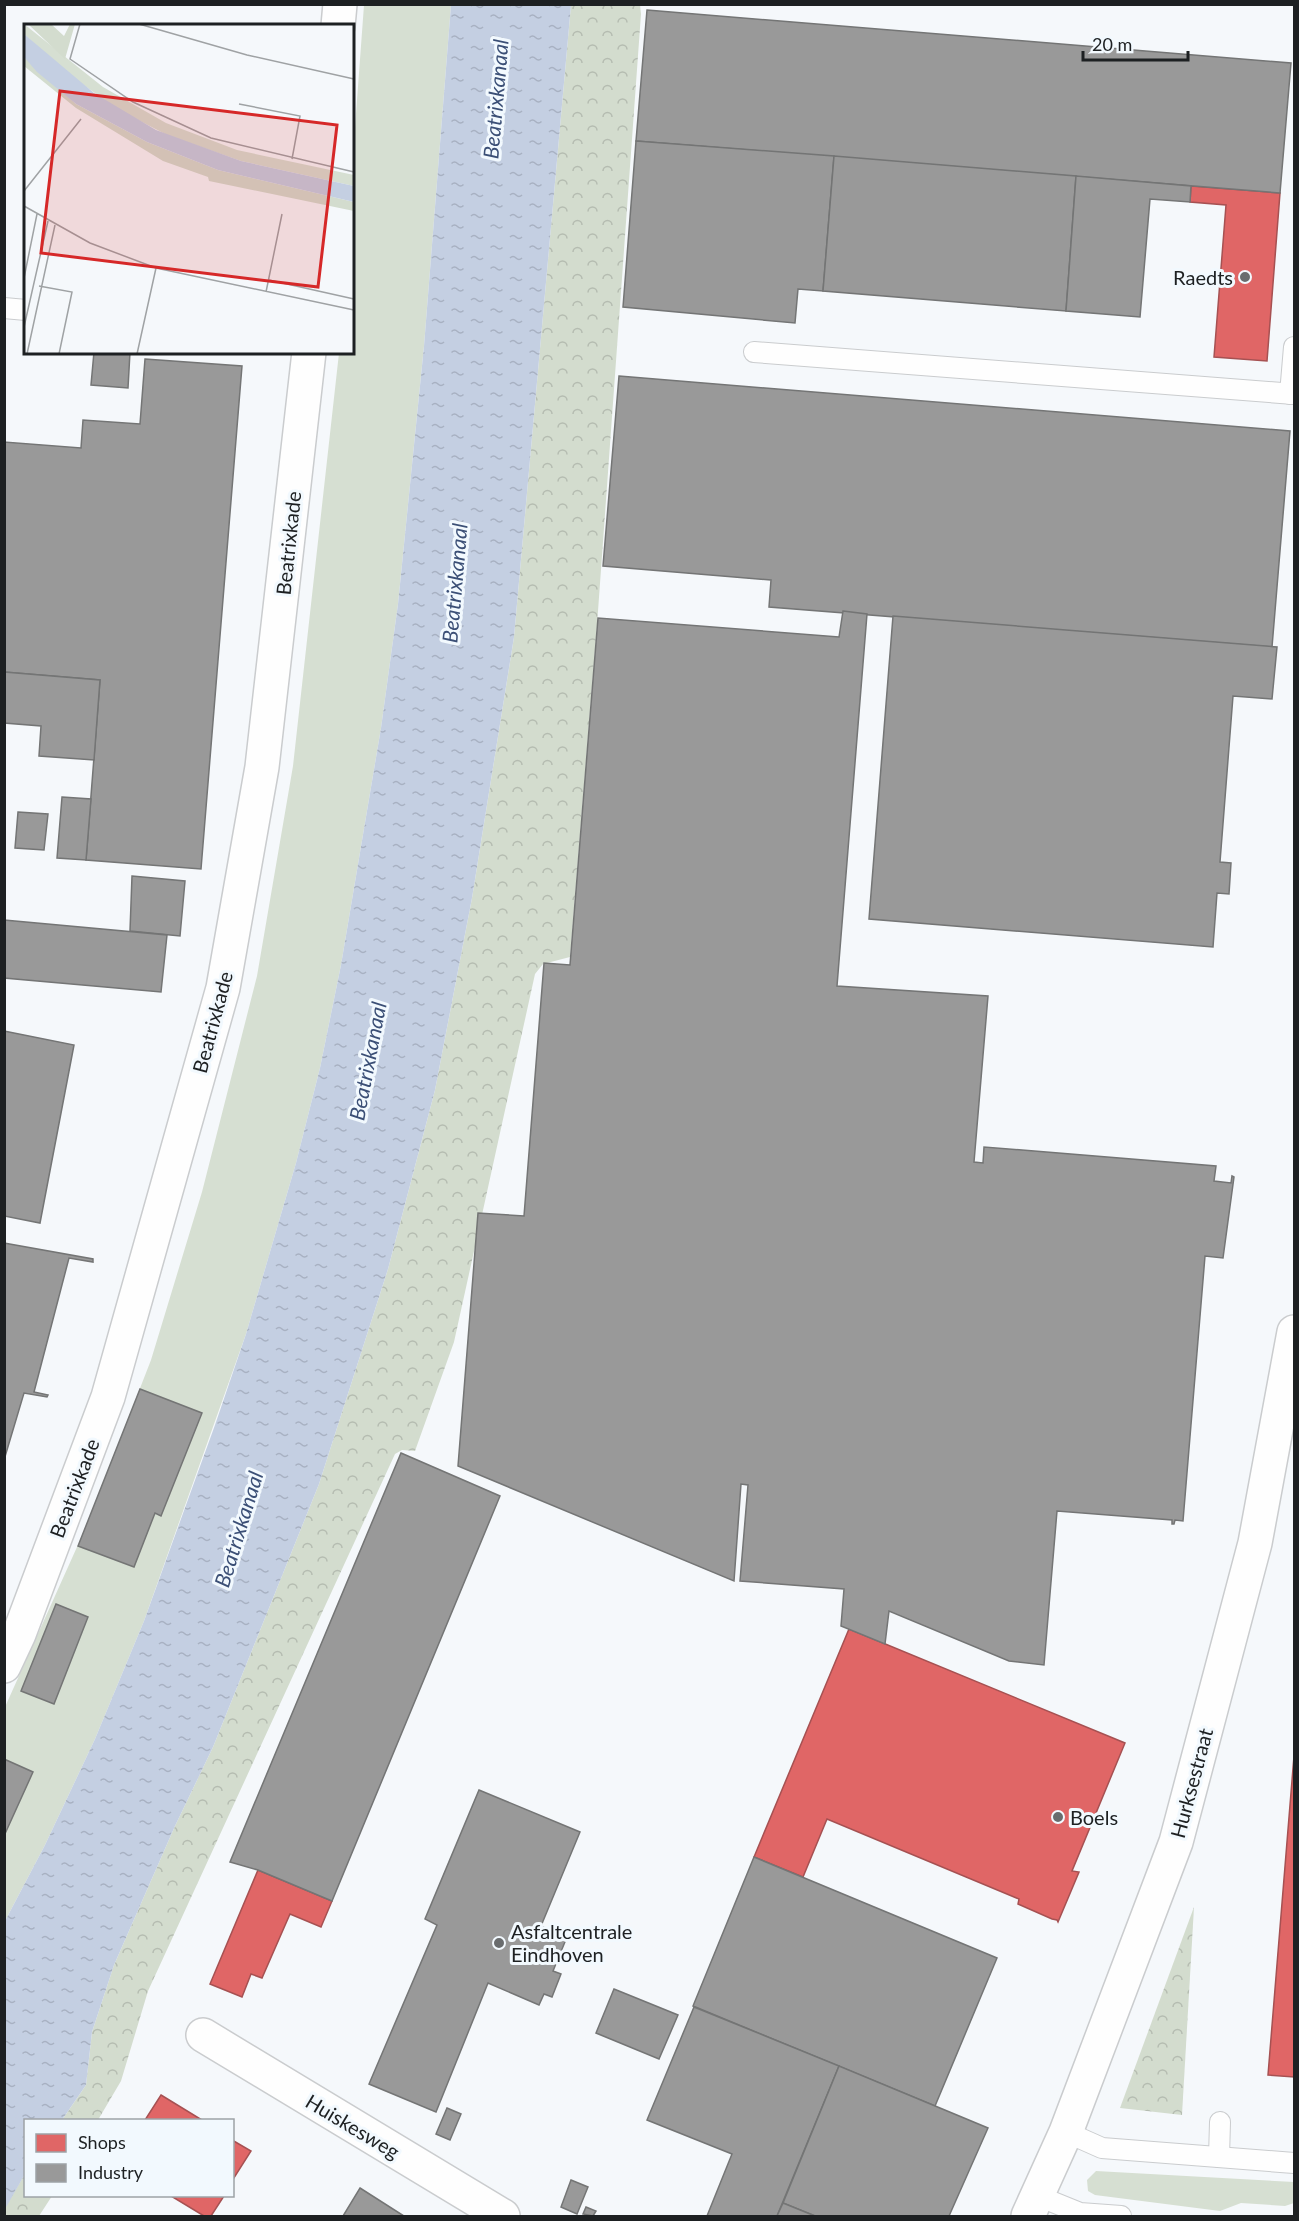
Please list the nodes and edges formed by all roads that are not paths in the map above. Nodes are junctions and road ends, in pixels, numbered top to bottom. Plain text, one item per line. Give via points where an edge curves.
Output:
1 (340, 4) edge
2 (338, 24) edge
3 (4, 308) edge
4 (24, 310) edge
5 (1294, 347) edge
6 (754, 352) dead end
7 (309, 354) edge
8 (1292, 394) edge
9 (1294, 1332) edge
10 (4, 1666) edge
11 (203, 2035) dead end
12 (1221, 2122) dead end
13 (1066, 2132) junction
14 (1219, 2157) junction
15 (1294, 2163) edge
16 (1033, 2206) edge
17 (503, 2217) edge
18 (1121, 2217) edge

1 - 2 street
3 - 4 lane
5 - 8 lane
6 - 8 lane
7 - 10 street, Beatrixkade via 262,767 223,988 108,1397
9 - 13 street, Hurksestraat via 1255,1543 1176,1842
11 - 17 street, Huiskesweg
12 - 14 lane
13 - 14 lane via 1102,2148
13 - 16 street, Hurksestraat
14 - 15 lane
16 - 18 lane

